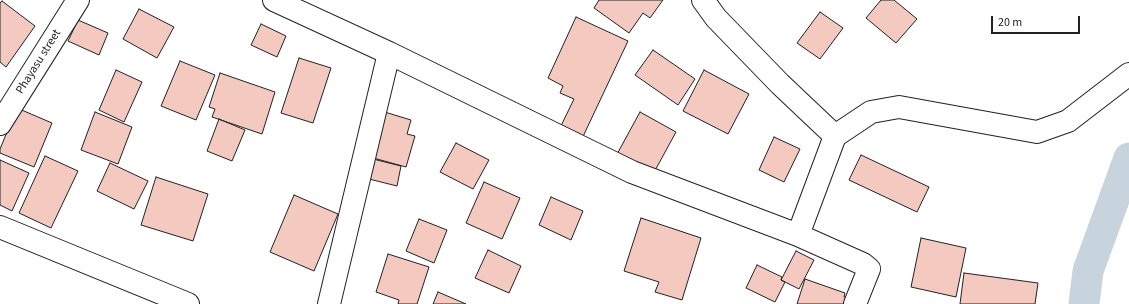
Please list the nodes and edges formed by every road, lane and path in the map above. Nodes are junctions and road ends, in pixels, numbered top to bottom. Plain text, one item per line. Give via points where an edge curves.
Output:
1 (78, 0) edge
2 (274, 0) edge
3 (702, 0) edge
4 (390, 53) junction
5 (1129, 74) edge
6 (0, 124) edge
7 (835, 136) junction
8 (0, 227) edge
9 (798, 235) junction
10 (188, 304) edge
11 (329, 304) edge
12 (855, 304) edge

1 - 6 street, Phayasu street
2 - 4 street
3 - 7 street via 780,84
4 - 9 street via 632,172
4 - 11 street
5 - 7 street via 1068,121 1036,132 899,107 871,112
7 - 9 street
8 - 10 street
9 - 12 street via 869,269

